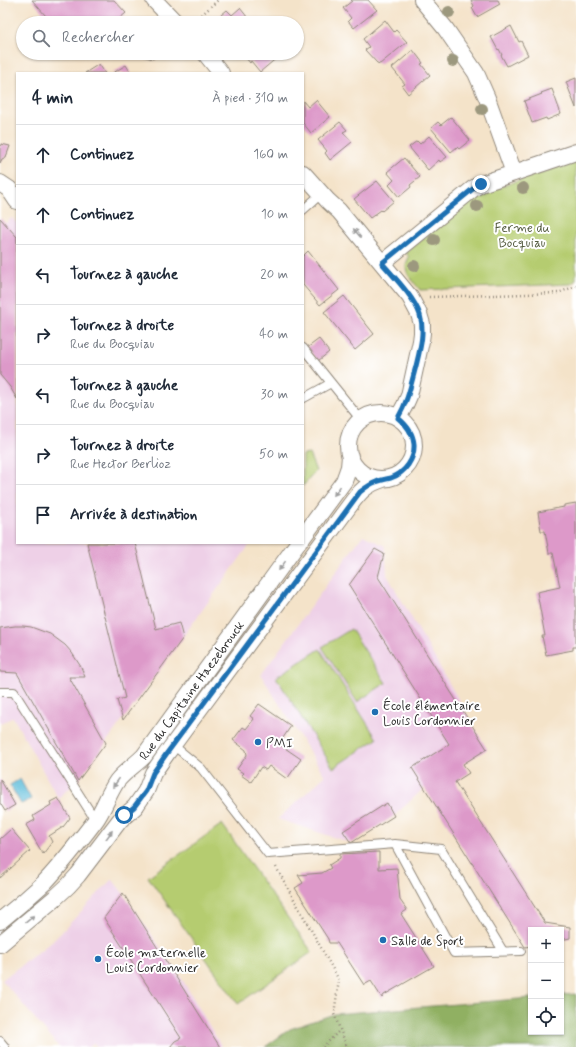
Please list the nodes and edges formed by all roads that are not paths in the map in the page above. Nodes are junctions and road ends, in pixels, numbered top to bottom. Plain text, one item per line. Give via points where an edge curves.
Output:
1 (154, 0) edge
2 (422, 0) edge
3 (169, 16) edge
4 (211, 60) edge
5 (220, 72) edge
6 (576, 152) edge
7 (304, 173) edge
8 (514, 173) junction
9 (0, 183) edge
10 (321, 194) junction
11 (16, 199) edge
12 (304, 209) edge
13 (382, 263) junction
14 (304, 349) edge
15 (331, 383) junction
16 (304, 398) edge
17 (398, 418) junction
18 (361, 420) junction
19 (350, 456) junction
20 (383, 479) junction
21 (304, 536) edge
22 (297, 544) edge
23 (0, 692) edge
24 (173, 745) junction
25 (96, 820) junction
26 (395, 844) junction
27 (77, 860) junction
28 (0, 921) edge
29 (0, 944) edge
30 (521, 951) dead end
31 (503, 952) junction
32 (0, 1042) edge
33 (5, 1047) edge

1 - 3 street
2 - 8 street via 476,73 488,98
4 - 5 street
6 - 8 street
7 - 10 street
8 - 13 street via 474,188
9 - 11 street
10 - 12 lane
13 -> 10 street via 339,211
13 - 17 street via 410,297 422,324 421,341 408,396
14 - 15 lane
15 - 16 lane
15 - 18 lane
17 - 18 street via 379,413
17 - 20 street via 406,424 411,433 414,452 404,470 392,478
18 - 19 street via 349,438
19 - 20 street via 353,464 362,473
19 -> 21 street via 344,481
20 - 24 street, Rue du Capitaine Haezebrouck via 360,492
22 -> 25 street, Rue du Capitaine Haezebrouck via 144,756 117,781
23 - 25 lane via 14,692
24 - 26 lane via 201,768 268,854
27 -> 24 street, Rue du Capitaine Haezebrouck via 134,807 146,791 153,773
25 - 27 street, Rue du Capitaine Haezebrouck
26 - 31 lane via 441,849
26 - 31 lane via 454,953
27 - 28 street, Rue du Capitaine Haezebrouck via 40,886
29 -> 27 street, Rue du Capitaine Haezebrouck via 68,886
30 - 31 lane
32 - 33 lane

